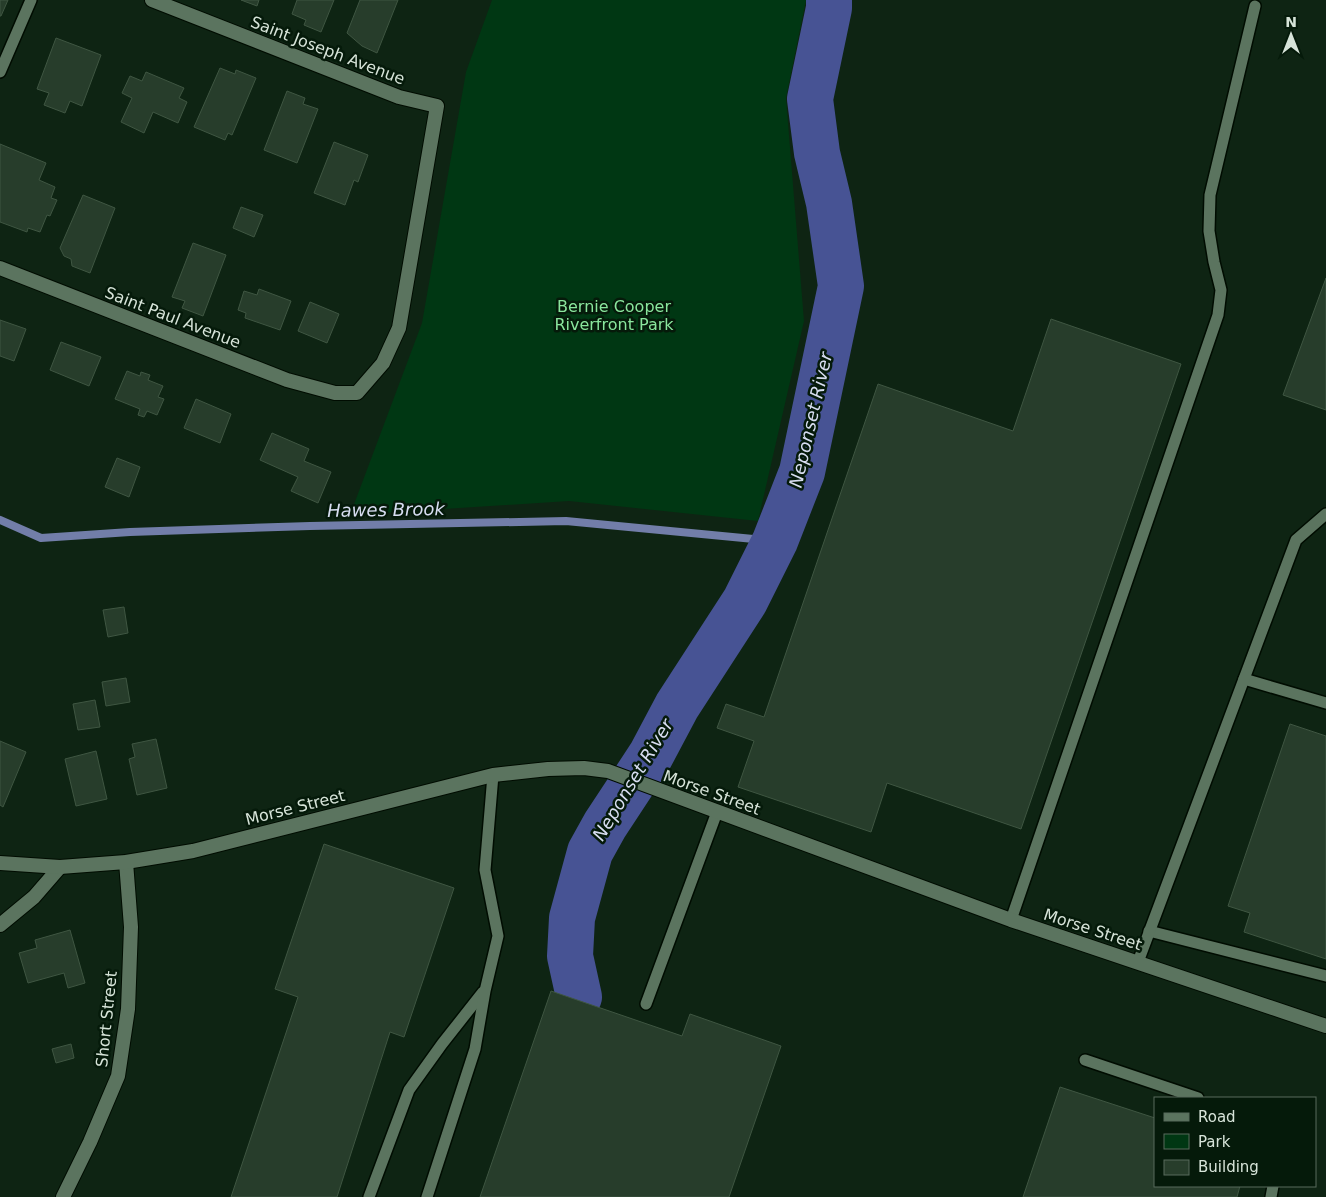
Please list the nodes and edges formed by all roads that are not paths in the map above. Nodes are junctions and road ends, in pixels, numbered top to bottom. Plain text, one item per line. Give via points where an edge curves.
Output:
1 (31, 0) edge
2 (152, 0) edge
3 (1255, 6) dead end
4 (0, 72) edge
5 (0, 268) edge
6 (335, 393) joint
7 (1326, 514) edge
8 (1244, 679) junction
9 (1326, 704) edge
10 (493, 775) junction
11 (717, 812) junction
12 (126, 862) junction
13 (0, 863) edge
14 (60, 867) junction
15 (1011, 920) junction
16 (0, 925) edge
17 (1149, 931) junction
18 (1138, 962) junction
19 (1326, 976) edge
20 (484, 991) junction
21 (646, 1004) dead end
22 (1326, 1026) edge
23 (1085, 1060) dead end
24 (1195, 1097) edge
25 (63, 1197) edge
26 (368, 1197) edge
27 (427, 1197) edge

1 - 4 lane
2 - 6 street, Saint Joseph Avenue via 399,97 437,106 399,328 383,363 357,393
3 - 15 lane via 1210,195 1209,231 1220,290 1218,315
5 - 6 street, Saint Paul Avenue via 287,380
7 - 8 lane via 1296,540
8 - 9 lane
8 - 17 lane
10 - 11 street, Morse Street via 584,768 608,772
10 - 12 street, Morse Street via 194,851
10 - 20 lane via 484,870 498,936
11 - 15 street, Morse Street
11 - 21 lane
12 - 14 street, Morse Street
12 - 25 street, Short Street via 131,927 128,1009 118,1076
13 - 14 street
14 - 16 street via 34,897
15 - 18 street, Morse Street
17 - 18 lane
17 - 19 lane
18 - 22 street, Morse Street
20 - 26 lane via 409,1090
20 - 27 lane via 475,1049
23 - 24 lane

